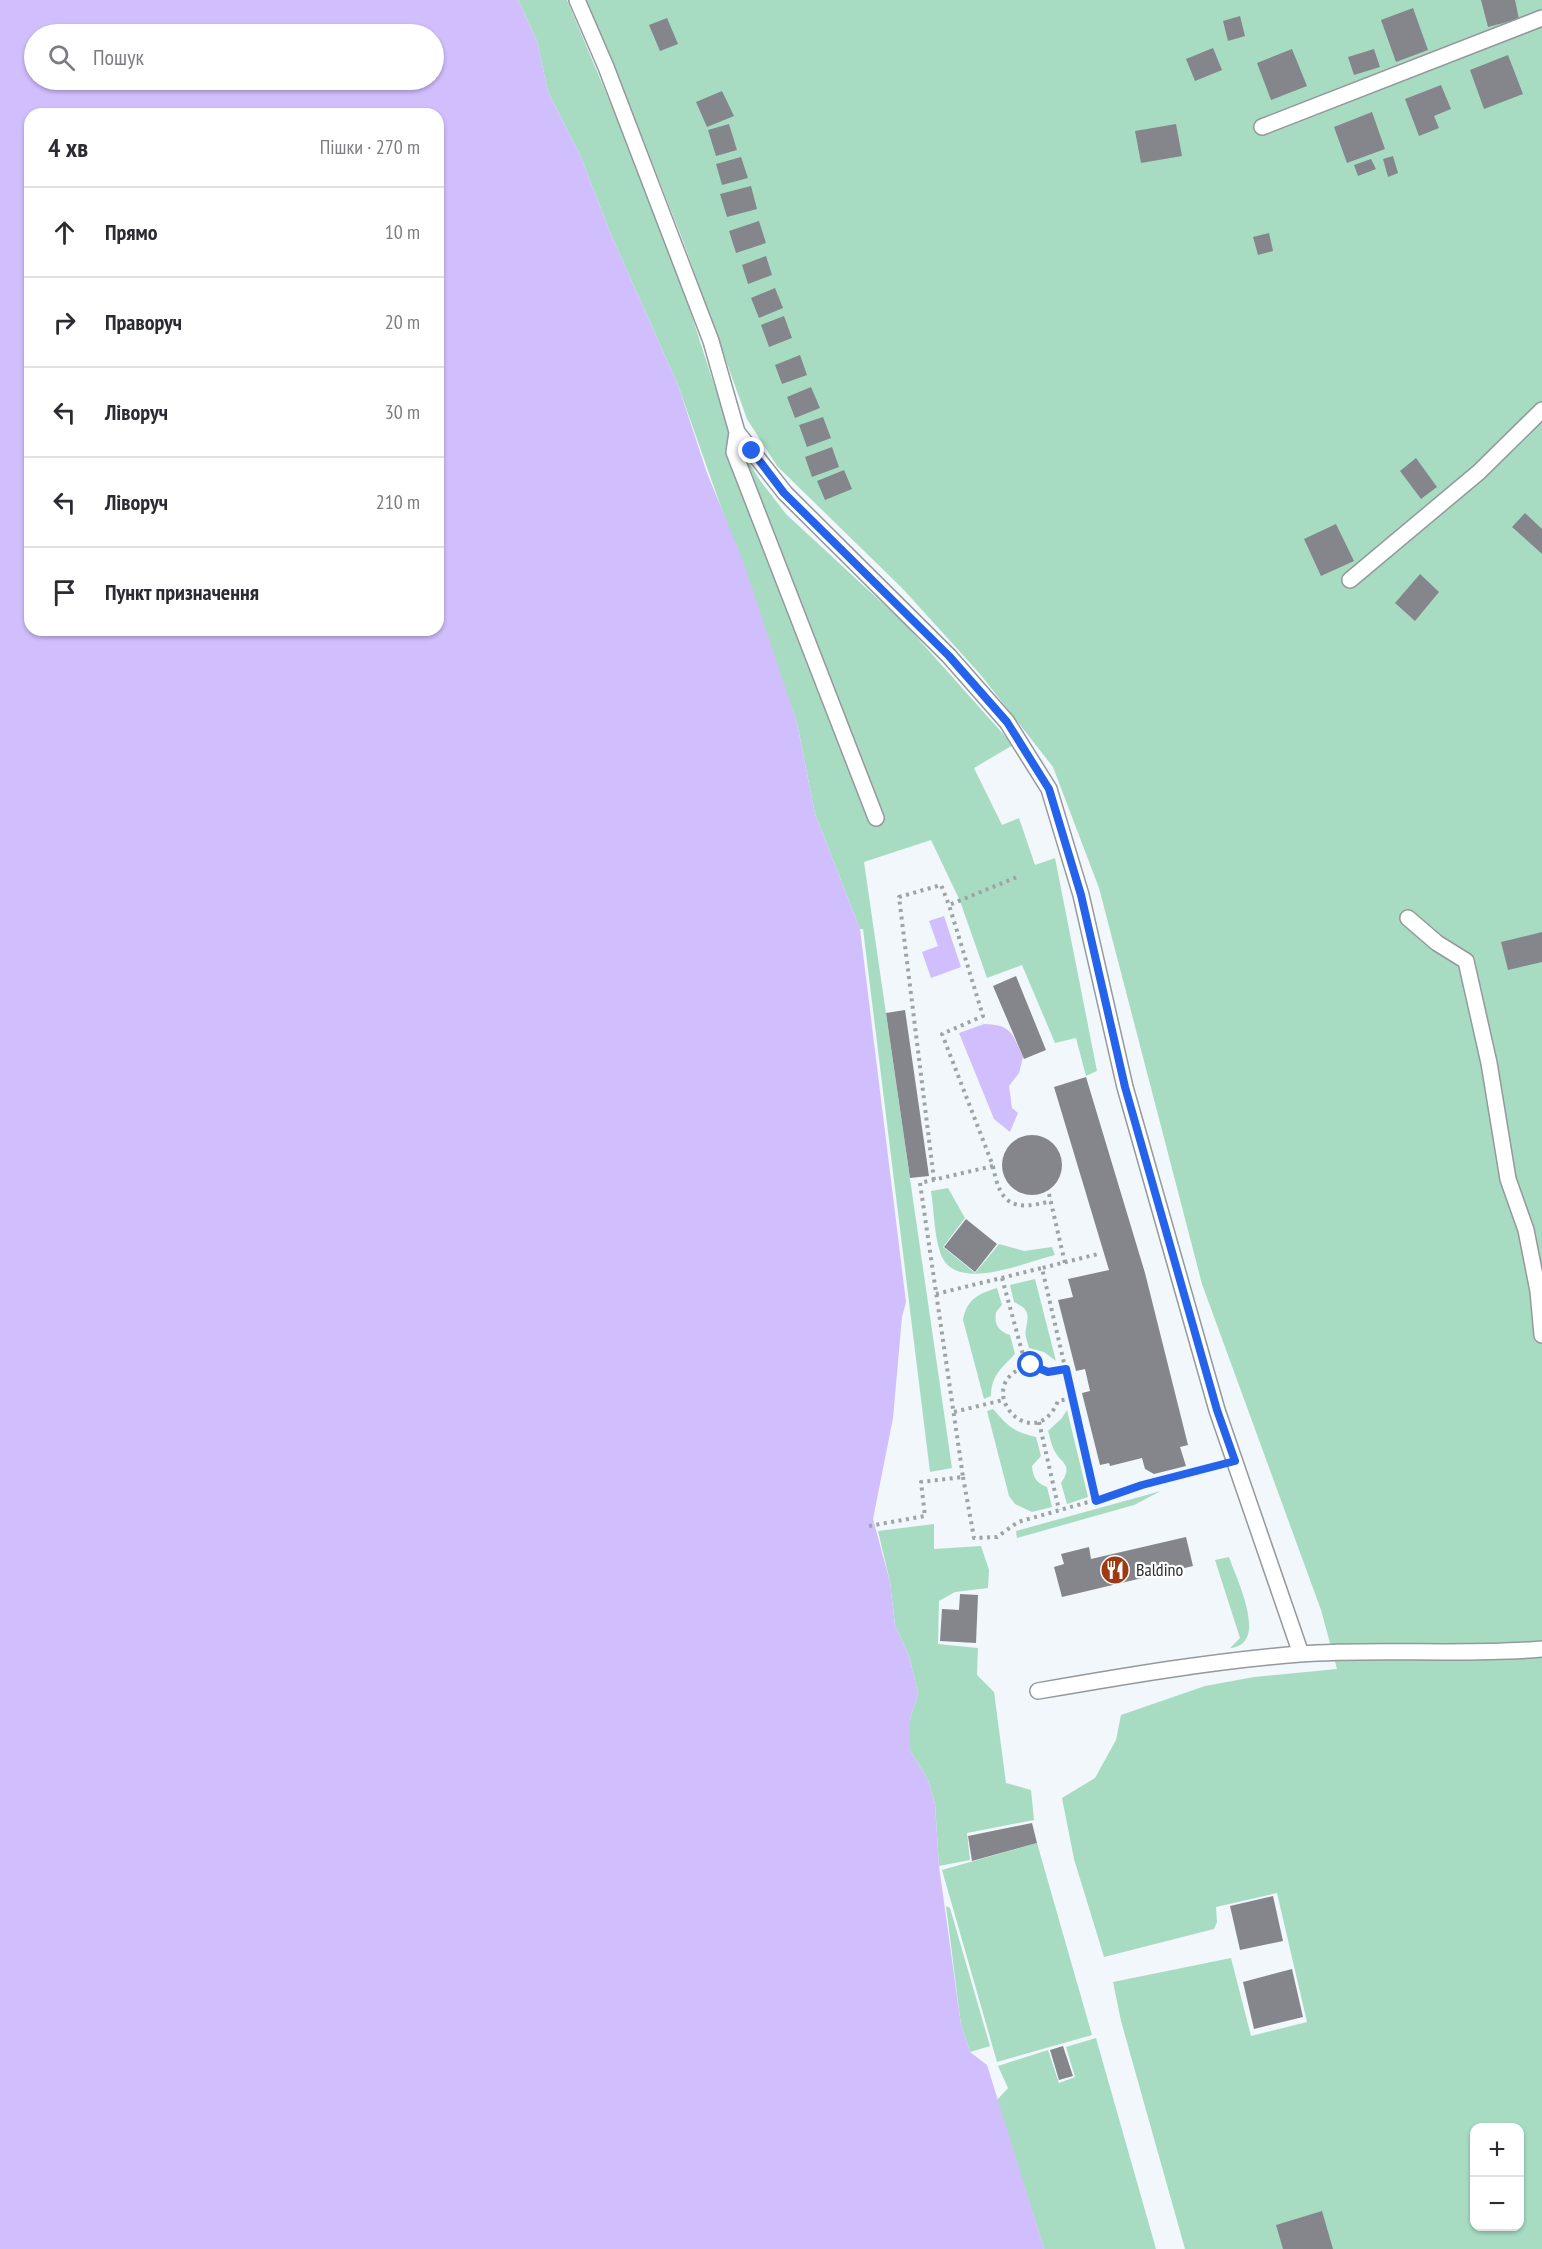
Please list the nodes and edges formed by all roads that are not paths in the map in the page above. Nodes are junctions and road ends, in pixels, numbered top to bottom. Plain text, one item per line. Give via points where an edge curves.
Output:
1 (577, 0) edge
2 (1542, 18) edge
3 (1262, 127) dead end
4 (1542, 410) edge
5 (737, 432) junction
6 (1350, 580) dead end
7 (876, 818) dead end
8 (1408, 918) dead end
9 (1542, 1335) edge
10 (1542, 1649) edge
11 (1301, 1654) junction
12 (1038, 1691) dead end

1 - 5 lane via 711,341
2 - 3 lane
4 - 6 lane via 1479,472
5 - 7 lane via 734,452
5 - 11 lane via 784,493 949,656 1007,722 1049,789 1081,895 1125,1087 1217,1410
8 - 9 lane via 1466,961 1489,1063 1508,1179 1526,1230
10 - 11 lane via 1500,1653
11 - 12 lane via 1165,1669

